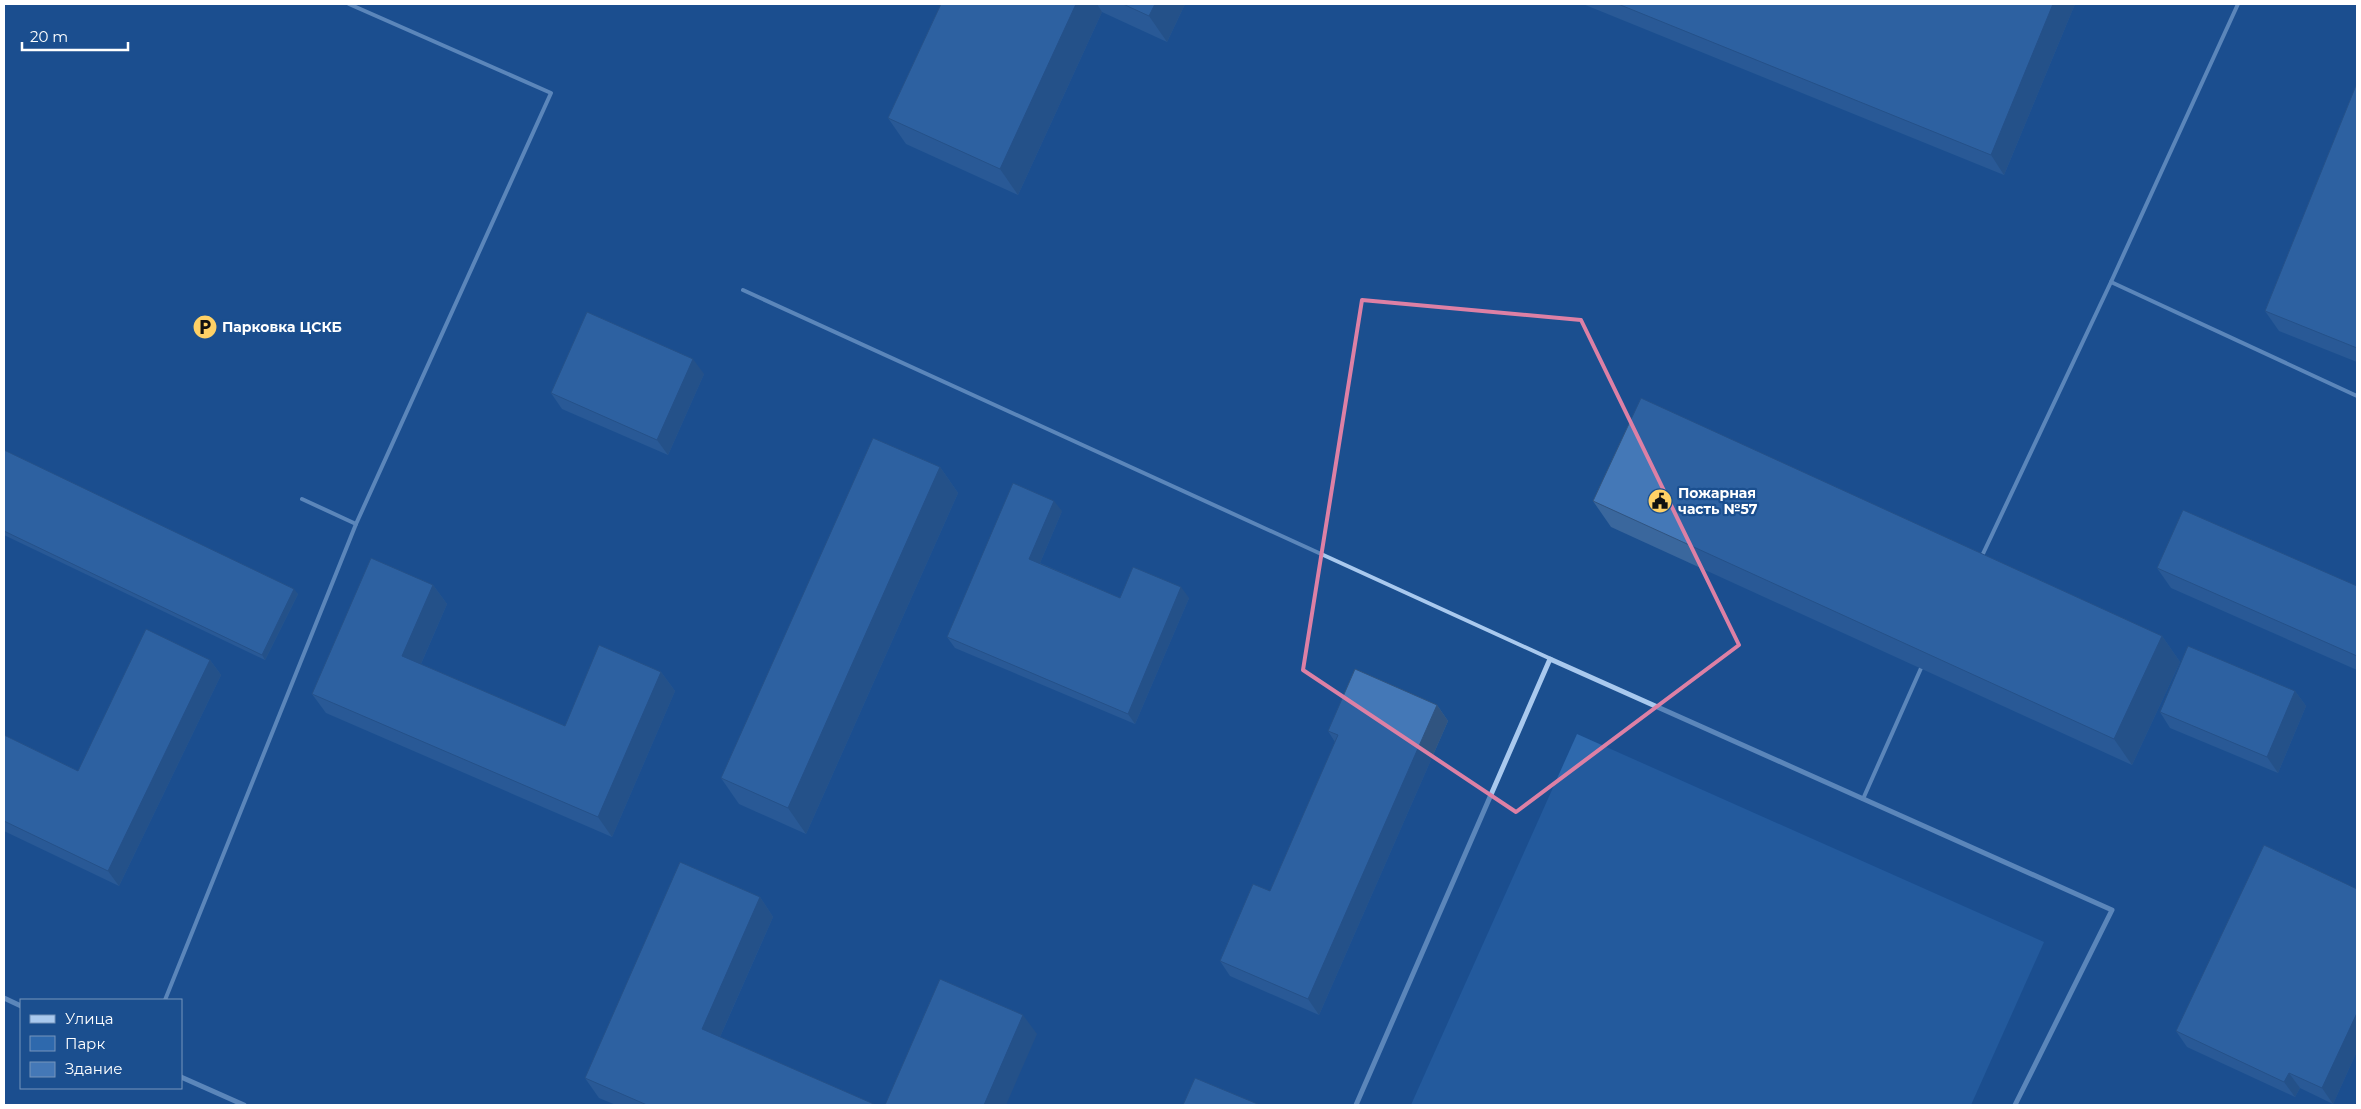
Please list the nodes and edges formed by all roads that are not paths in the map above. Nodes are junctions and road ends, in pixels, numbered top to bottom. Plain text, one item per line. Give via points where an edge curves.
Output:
1 (349, 4) edge
2 (2238, 4) edge
3 (2111, 282) junction
4 (743, 290) dead end
5 (2357, 396) edge
6 (302, 498) dead end
7 (356, 524) junction
8 (1980, 560) edge
9 (1553, 660) junction
10 (1923, 664) edge
11 (1863, 799) junction
12 (4, 998) edge
13 (165, 999) edge
14 (20, 1006) edge
15 (182, 1077) edge
16 (244, 1105) edge
17 (1356, 1105) edge
18 (2015, 1105) edge

1 - 7 lane via 551,93
2 - 3 lane
3 - 5 lane
3 - 8 lane
4 - 9 lane
6 - 7 lane
7 - 13 lane
9 - 11 street
9 - 17 street via 1550,659
10 - 11 lane
11 - 18 street via 2112,910
12 - 14 street
15 - 16 street

